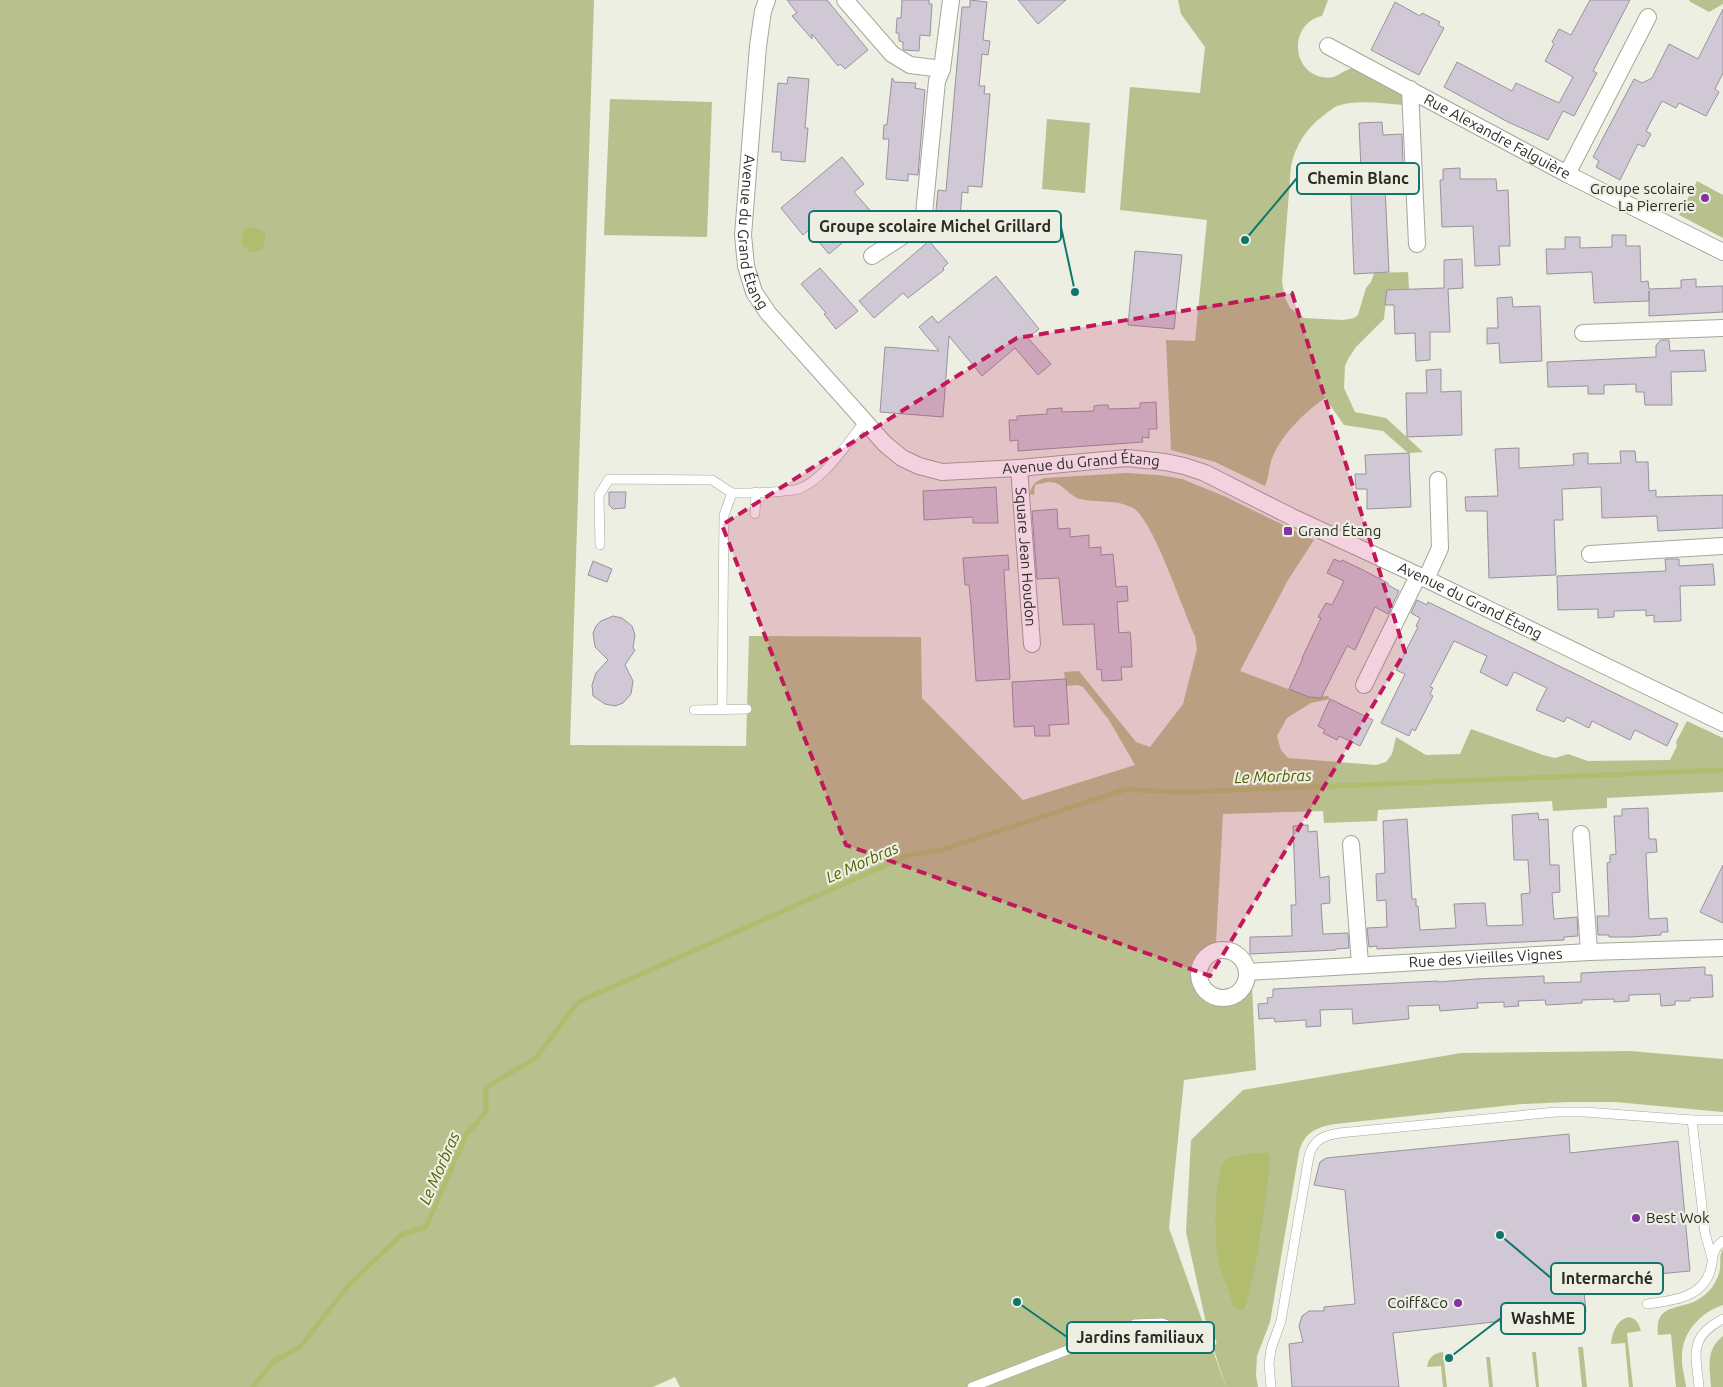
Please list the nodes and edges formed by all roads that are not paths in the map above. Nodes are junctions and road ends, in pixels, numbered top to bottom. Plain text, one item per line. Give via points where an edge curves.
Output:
1 (767, 0) edge
2 (845, 0) edge
3 (951, 0) edge
4 (1648, 17) dead end
5 (1328, 46) dead end
6 (942, 69) junction
7 (1410, 89) junction
8 (1567, 174) junction
9 (1417, 244) dead end
10 (1723, 252) edge
11 (872, 256) dead end
12 (1723, 328) edge
13 (1583, 333) dead end
14 (866, 421) junction
15 (1019, 468) junction
16 (1438, 480) dead end
17 (756, 492) junction
18 (732, 493) junction
19 (755, 514) dead end
20 (600, 545) dead end
21 (1723, 546) edge
22 (1590, 554) dead end
23 (1422, 577) junction
24 (1032, 644) dead end
25 (1364, 685) dead end
26 (747, 709) dead end
27 (694, 710) dead end
28 (722, 710) junction
29 (1723, 723) edge
30 (1581, 834) dead end
31 (1351, 844) dead end
32 (1723, 948) edge
33 (1590, 952) junction
34 (1360, 964) junction
35 (1247, 972) dead end
36 (1692, 1120) junction
37 (1720, 1121) edge
38 (1723, 1241) edge
39 (1712, 1258) junction
40 (1647, 1304) dead end
41 (1723, 1319) edge
42 (1212, 1342) dead end
43 (972, 1387) edge
44 (1271, 1387) edge
45 (1699, 1387) edge

1 - 14 street, Avenue du Grand Étang via 758,46 743,235 746,266 754,292 768,313
2 - 6 street via 892,54 910,65
3 - 6 street
4 - 8 street
5 - 7 street, Rue Alexandre Falguière
6 - 11 street via 937,81 924,214 918,226
7 - 8 street, Rue Alexandre Falguière
7 - 9 street
8 - 10 street, Rue Alexandre Falguière
12 - 13 street
14 - 15 street, Avenue du Grand Étang via 885,444 902,458 919,466 942,472
14 - 17 lane via 822,475 809,484 795,490
15 - 23 street, Avenue du Grand Étang via 1127,458 1184,466 1205,473
15 - 24 street, Square Jean Houdon
16 - 23 street via 1440,548
17 - 18 lane
17 - 19 lane
18 - 20 lane via 712,480 609,479 599,495
18 - 28 lane via 724,515
21 - 22 street
23 - 25 street
23 - 29 street, Avenue du Grand Étang
26 - 28 lane
27 - 28 lane
30 - 33 street
31 - 34 street
32 - 33 street, Rue des Vieilles Vignes
33 - 34 street, Rue des Vieilles Vignes
34 - 35 street, Rue des Vieilles Vignes
36 - 37 lane
36 - 39 lane via 1705,1233
36 - 44 lane via 1556,1112 1339,1133 1318,1139 1309,1156 1281,1321 1270,1349
38 - 39 lane via 1714,1250
39 - 40 lane via 1708,1276 1696,1291 1682,1298
41 - 45 lane via 1705,1331 1697,1345 1695,1362
42 - 43 lane via 1162,1323 1135,1324

